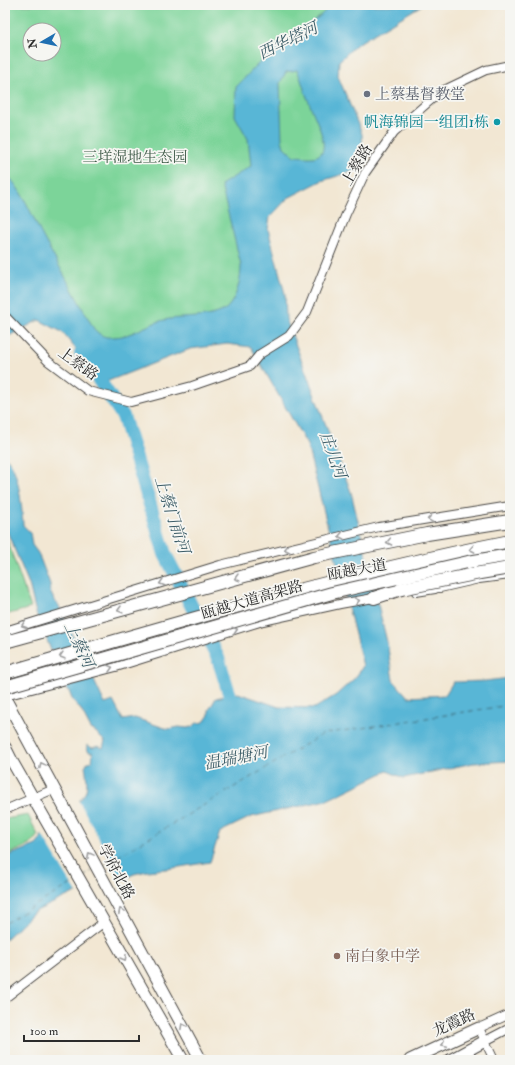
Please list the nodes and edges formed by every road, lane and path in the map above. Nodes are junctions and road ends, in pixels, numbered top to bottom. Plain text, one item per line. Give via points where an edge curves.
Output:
1 (510, 65) edge
2 (7, 318) edge
3 (510, 506) edge
4 (510, 521) edge
5 (510, 541) edge
6 (510, 555) edge
7 (510, 560) edge
8 (510, 568) edge
9 (468, 569) junction
10 (510, 574) edge
11 (435, 589) junction
12 (374, 598) junction
13 (5, 631) edge
14 (5, 642) edge
15 (5, 673) edge
16 (5, 684) edge
17 (5, 687) edge
18 (5, 697) edge
19 (5, 747) edge
20 (54, 789) junction
21 (33, 798) junction
22 (5, 810) edge
23 (104, 922) junction
24 (5, 998) edge
25 (510, 1014) edge
26 (479, 1028) junction
27 (510, 1028) edge
28 (486, 1041) junction
29 (183, 1060) edge
30 (201, 1060) edge
31 (410, 1060) edge
32 (450, 1060) edge
33 (494, 1060) edge

1 - 2 street, 上蔡路 via 486,70 440,92 394,132 365,172 307,312 289,336 260,354 250,366 192,386 131,402 88,391 48,361
3 -> 13 street via 379,527 220,565
4 -> 14 highway, 瓯越大道 via 427,534 329,554
5 -> 15 highway, 瓯越大道高架路 via 332,581 208,613
6 - 17 highway, 瓯越大道高架路, bridge via 332,593
7 - 9 highway, 瓯越大道
8 - 12 highway, bridge via 401,589
9 - 11 street
9 - 16 highway, 瓯越大道, bridge via 371,582 298,596 175,630
10 - 11 street
11 - 12 street
18 -> 12 street via 116,667 263,621
20 -> 18 main road, 学府北路
19 - 21 main road
20 - 21 street
30 -> 20 main road, 学府北路
21 - 22 street
21 - 23 main road
23 - 24 street
23 -> 29 main road
25 - 26 street, 龙霞路
26 - 28 street
26 -> 31 main road, 龙霞路
27 - 28 street, 龙霞路
28 - 32 main road, 龙霞路
28 - 33 street

